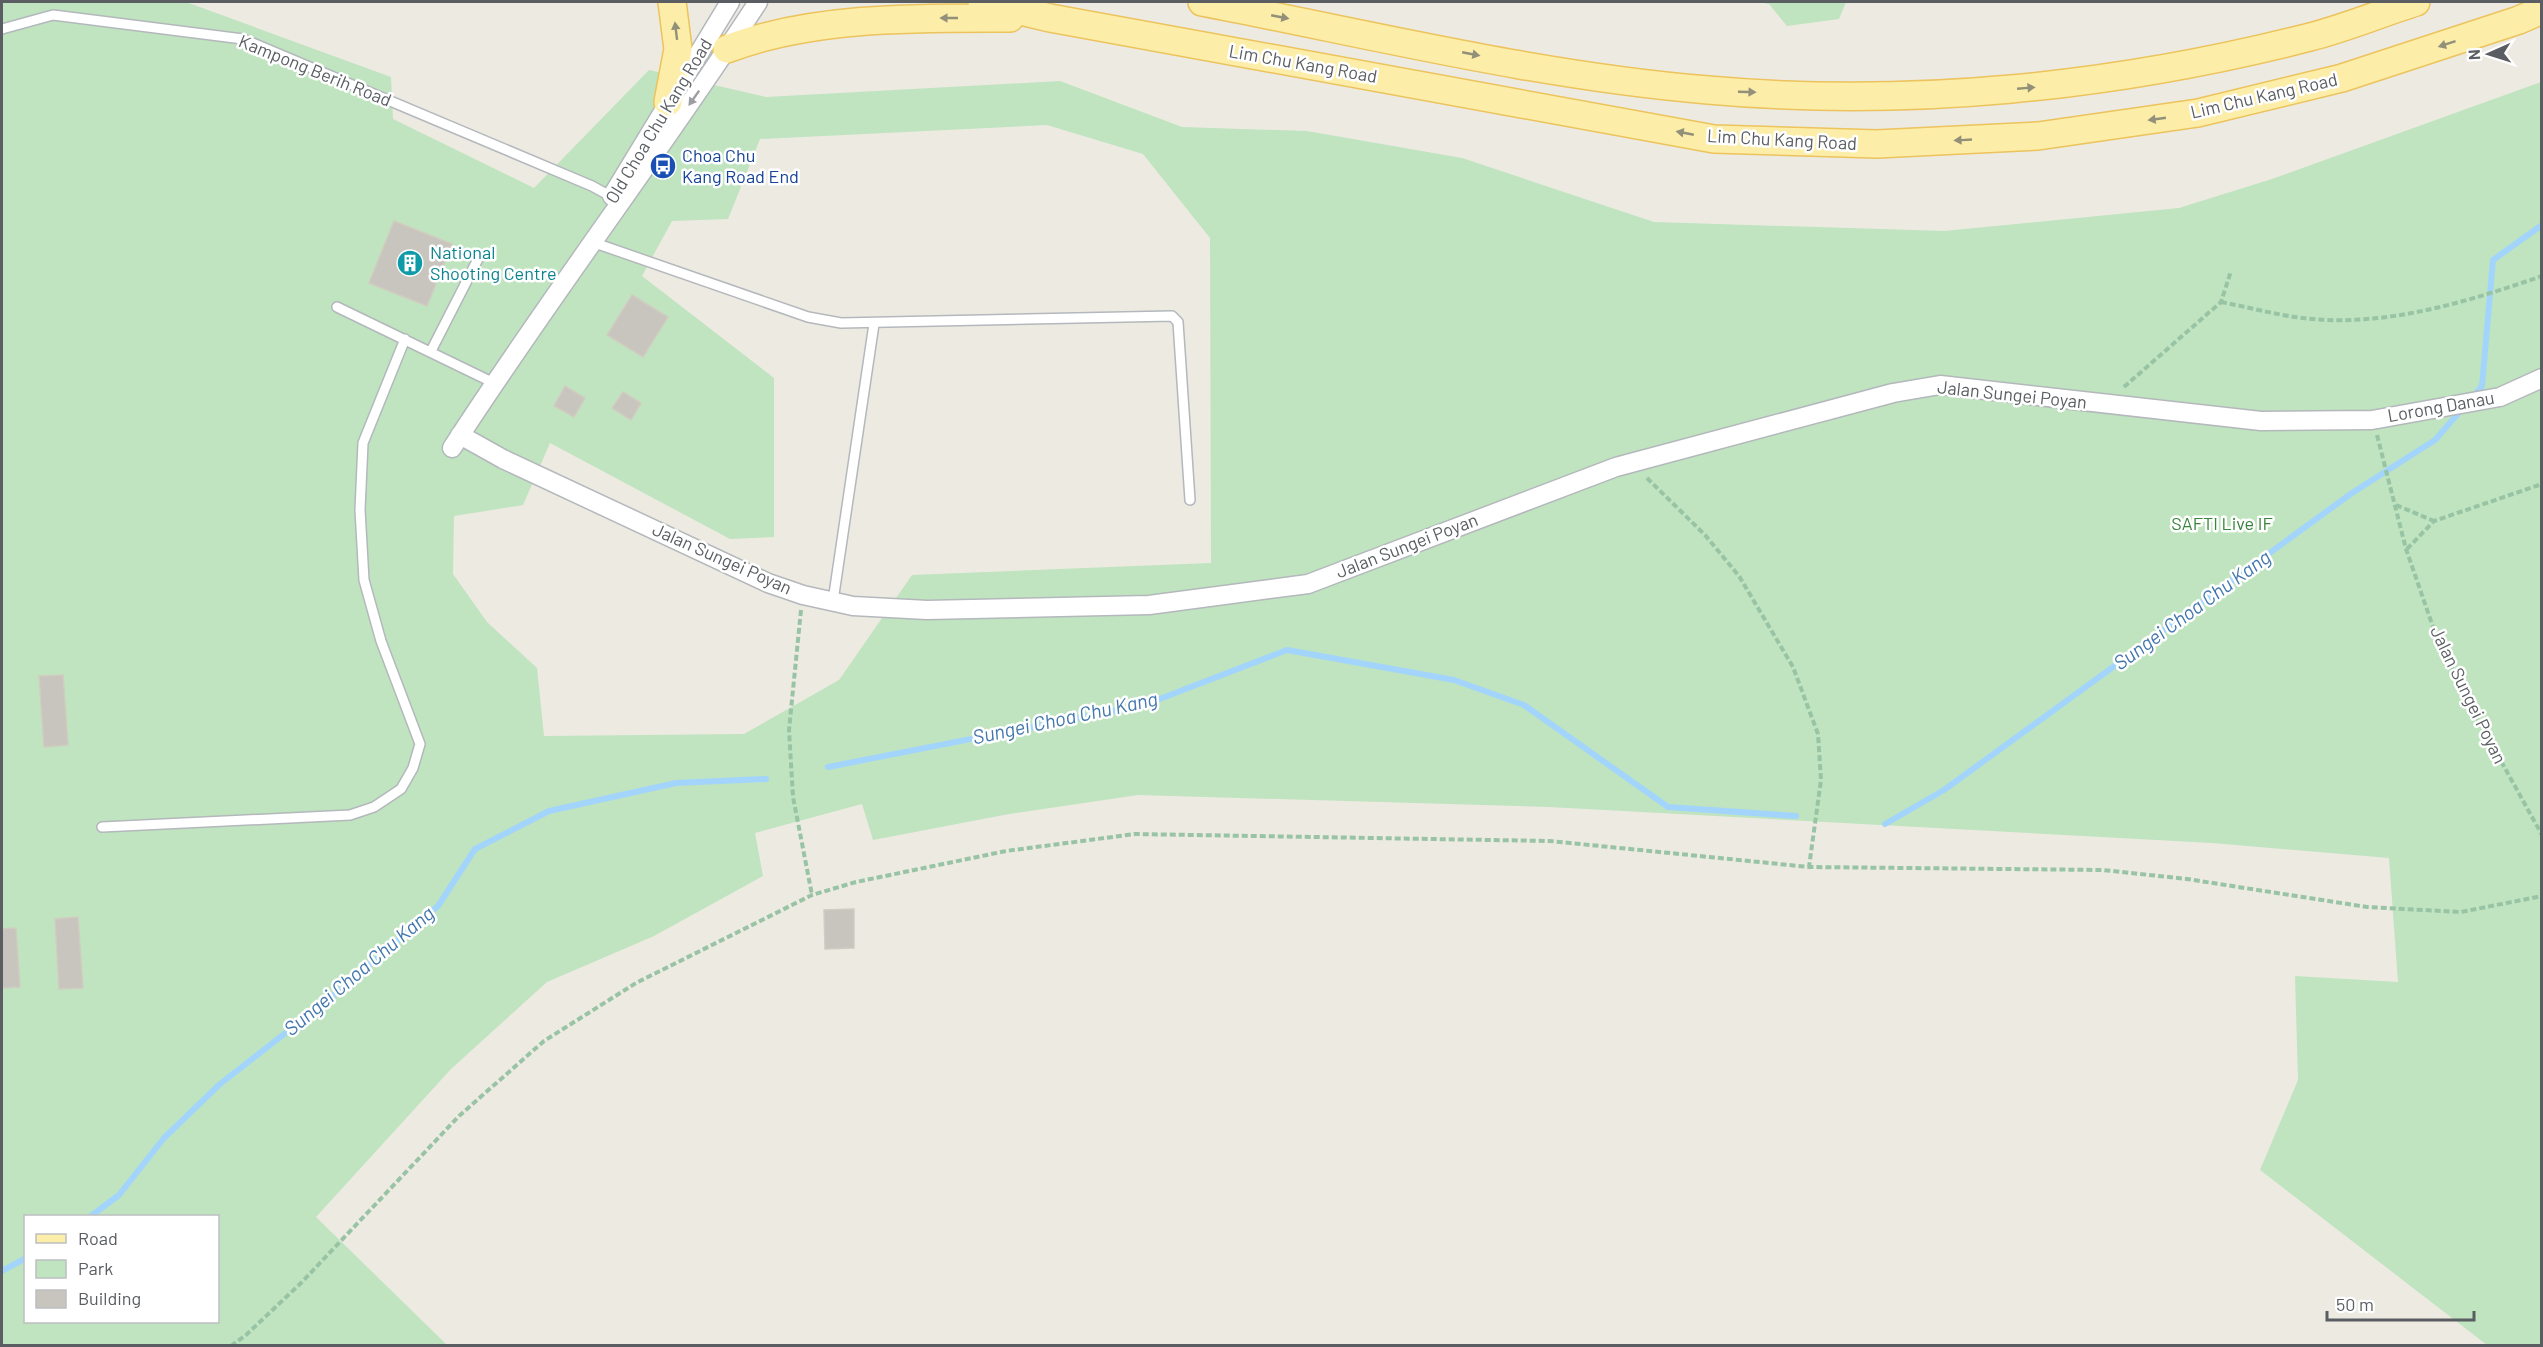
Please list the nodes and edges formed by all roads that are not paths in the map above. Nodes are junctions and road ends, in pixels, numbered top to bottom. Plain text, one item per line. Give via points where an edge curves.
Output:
1 (672, 2) edge
2 (730, 2) edge
3 (758, 2) edge
4 (982, 2) edge
5 (1202, 2) edge
6 (2416, 2) edge
7 (2541, 10) edge
8 (1050, 18) junction
9 (2, 29) edge
10 (727, 49) junction
11 (669, 102) junction
12 (612, 197) junction
13 (592, 242) junction
14 (478, 260) dead end
15 (337, 307) dead end
16 (874, 324) junction
17 (405, 339) junction
18 (430, 351) junction
19 (2541, 378) edge
20 (494, 383) junction
21 (2372, 420) joint
22 (456, 442) joint
23 (1190, 500) dead end
24 (832, 601) junction
25 (102, 827) dead end

11 -> 1 main road via 678,49
2 - 11 street, Old Choa Chu Kang Road
3 - 10 street, Old Choa Chu Kang Road
4 - 8 main road, Lim Chu Kang Road
5 -> 6 main road via 1546,69 1708,90 1876,96 2028,88 2181,66 2313,37
7 -> 8 main road, Lim Chu Kang Road via 2342,78 2198,113 2038,136 1877,144 1714,139
8 -> 10 main road via 898,20 783,32
9 - 12 lane, Kampong Berih Road via 53,15 243,39
10 -> 13 street, Old Choa Chu Kang Road
11 - 12 street, Old Choa Chu Kang Road
12 - 13 street, Old Choa Chu Kang Road
13 - 16 lane via 808,317
13 - 20 street, Old Choa Chu Kang Road
14 - 18 lane
15 - 17 lane
16 - 23 lane via 1172,316 1178,322
16 - 24 lane
17 - 18 lane
17 - 25 lane via 363,443 360,510 364,580 381,641 420,744 401,789 374,807 350,815
18 - 20 lane
19 - 21 street, Lorong Danau via 2500,397
20 - 22 street, Old Choa Chu Kang Road
21 - 24 street, Jalan Sungei Poyan via 2261,421 1940,385 1893,393 1632,462 1308,584 1149,604 927,610
22 - 24 street, Jalan Sungei Poyan via 503,459 768,583

